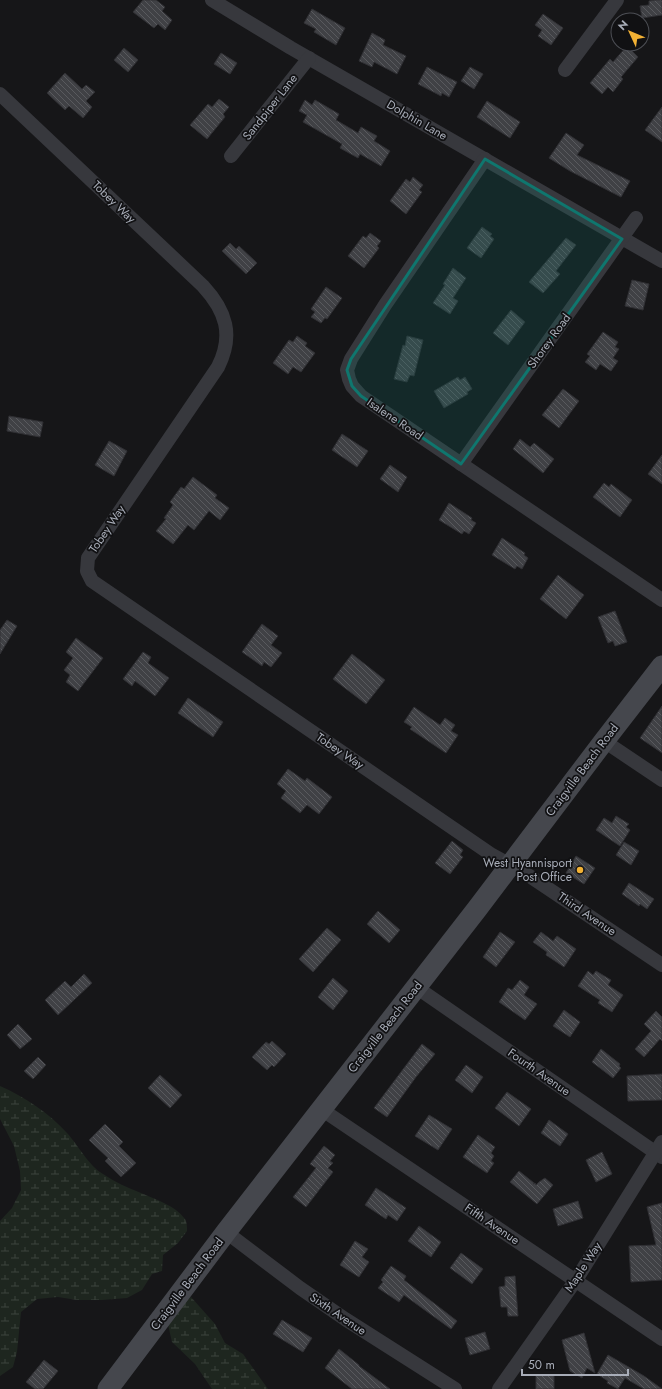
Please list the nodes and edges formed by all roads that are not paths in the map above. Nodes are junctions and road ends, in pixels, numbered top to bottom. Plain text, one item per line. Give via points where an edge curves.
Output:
1 (212, 0) edge
2 (617, 0) edge
3 (309, 58) junction
4 (565, 70) dead end
5 (0, 94) edge
6 (231, 156) dead end
7 (485, 158) junction
8 (636, 218) dead end
9 (622, 239) junction
10 (662, 261) edge
11 (461, 464) junction
12 (662, 600) edge
13 (662, 666) edge
14 (604, 741) junction
15 (662, 780) edge
16 (511, 864) junction
17 (662, 965) edge
18 (416, 987) junction
19 (321, 1109) junction
20 (660, 1150) edge
21 (226, 1232) junction
22 (576, 1280) junction
23 (662, 1339) edge
24 (108, 1389) edge
25 (455, 1389) edge
26 (498, 1389) edge

1 - 3 street, Dolphin Lane
2 - 4 street
3 - 6 street, Sandpiper Lane
3 - 7 street, Dolphin Lane
5 - 16 street, Tobey Way via 203,286 217,303 225,324 226,346 218,367 89,555 86,566 90,578 492,855
7 - 9 street, Dolphin Lane
7 - 11 street, Isalene Road via 385,305 351,359 347,370 352,386 361,396
8 - 9 street, Shorey Road
9 - 10 street, Dolphin Lane
9 - 11 street, Shorey Road
11 - 12 street, Isalene Road
13 - 14 main road, Craigville Beach Road
14 - 15 street
14 - 16 main road, Craigville Beach Road
16 - 17 street, Third Avenue
16 - 18 main road, Craigville Beach Road
18 - 19 main road, Craigville Beach Road
18 - 20 street, Fourth Avenue
19 - 21 main road, Craigville Beach Road
19 - 22 street, Fifth Avenue
20 - 22 street, Maple Way
21 - 24 main road, Craigville Beach Road
21 - 25 street, Sixth Avenue via 345,1319
22 - 23 street, Fifth Avenue
22 - 26 street, Maple Way

